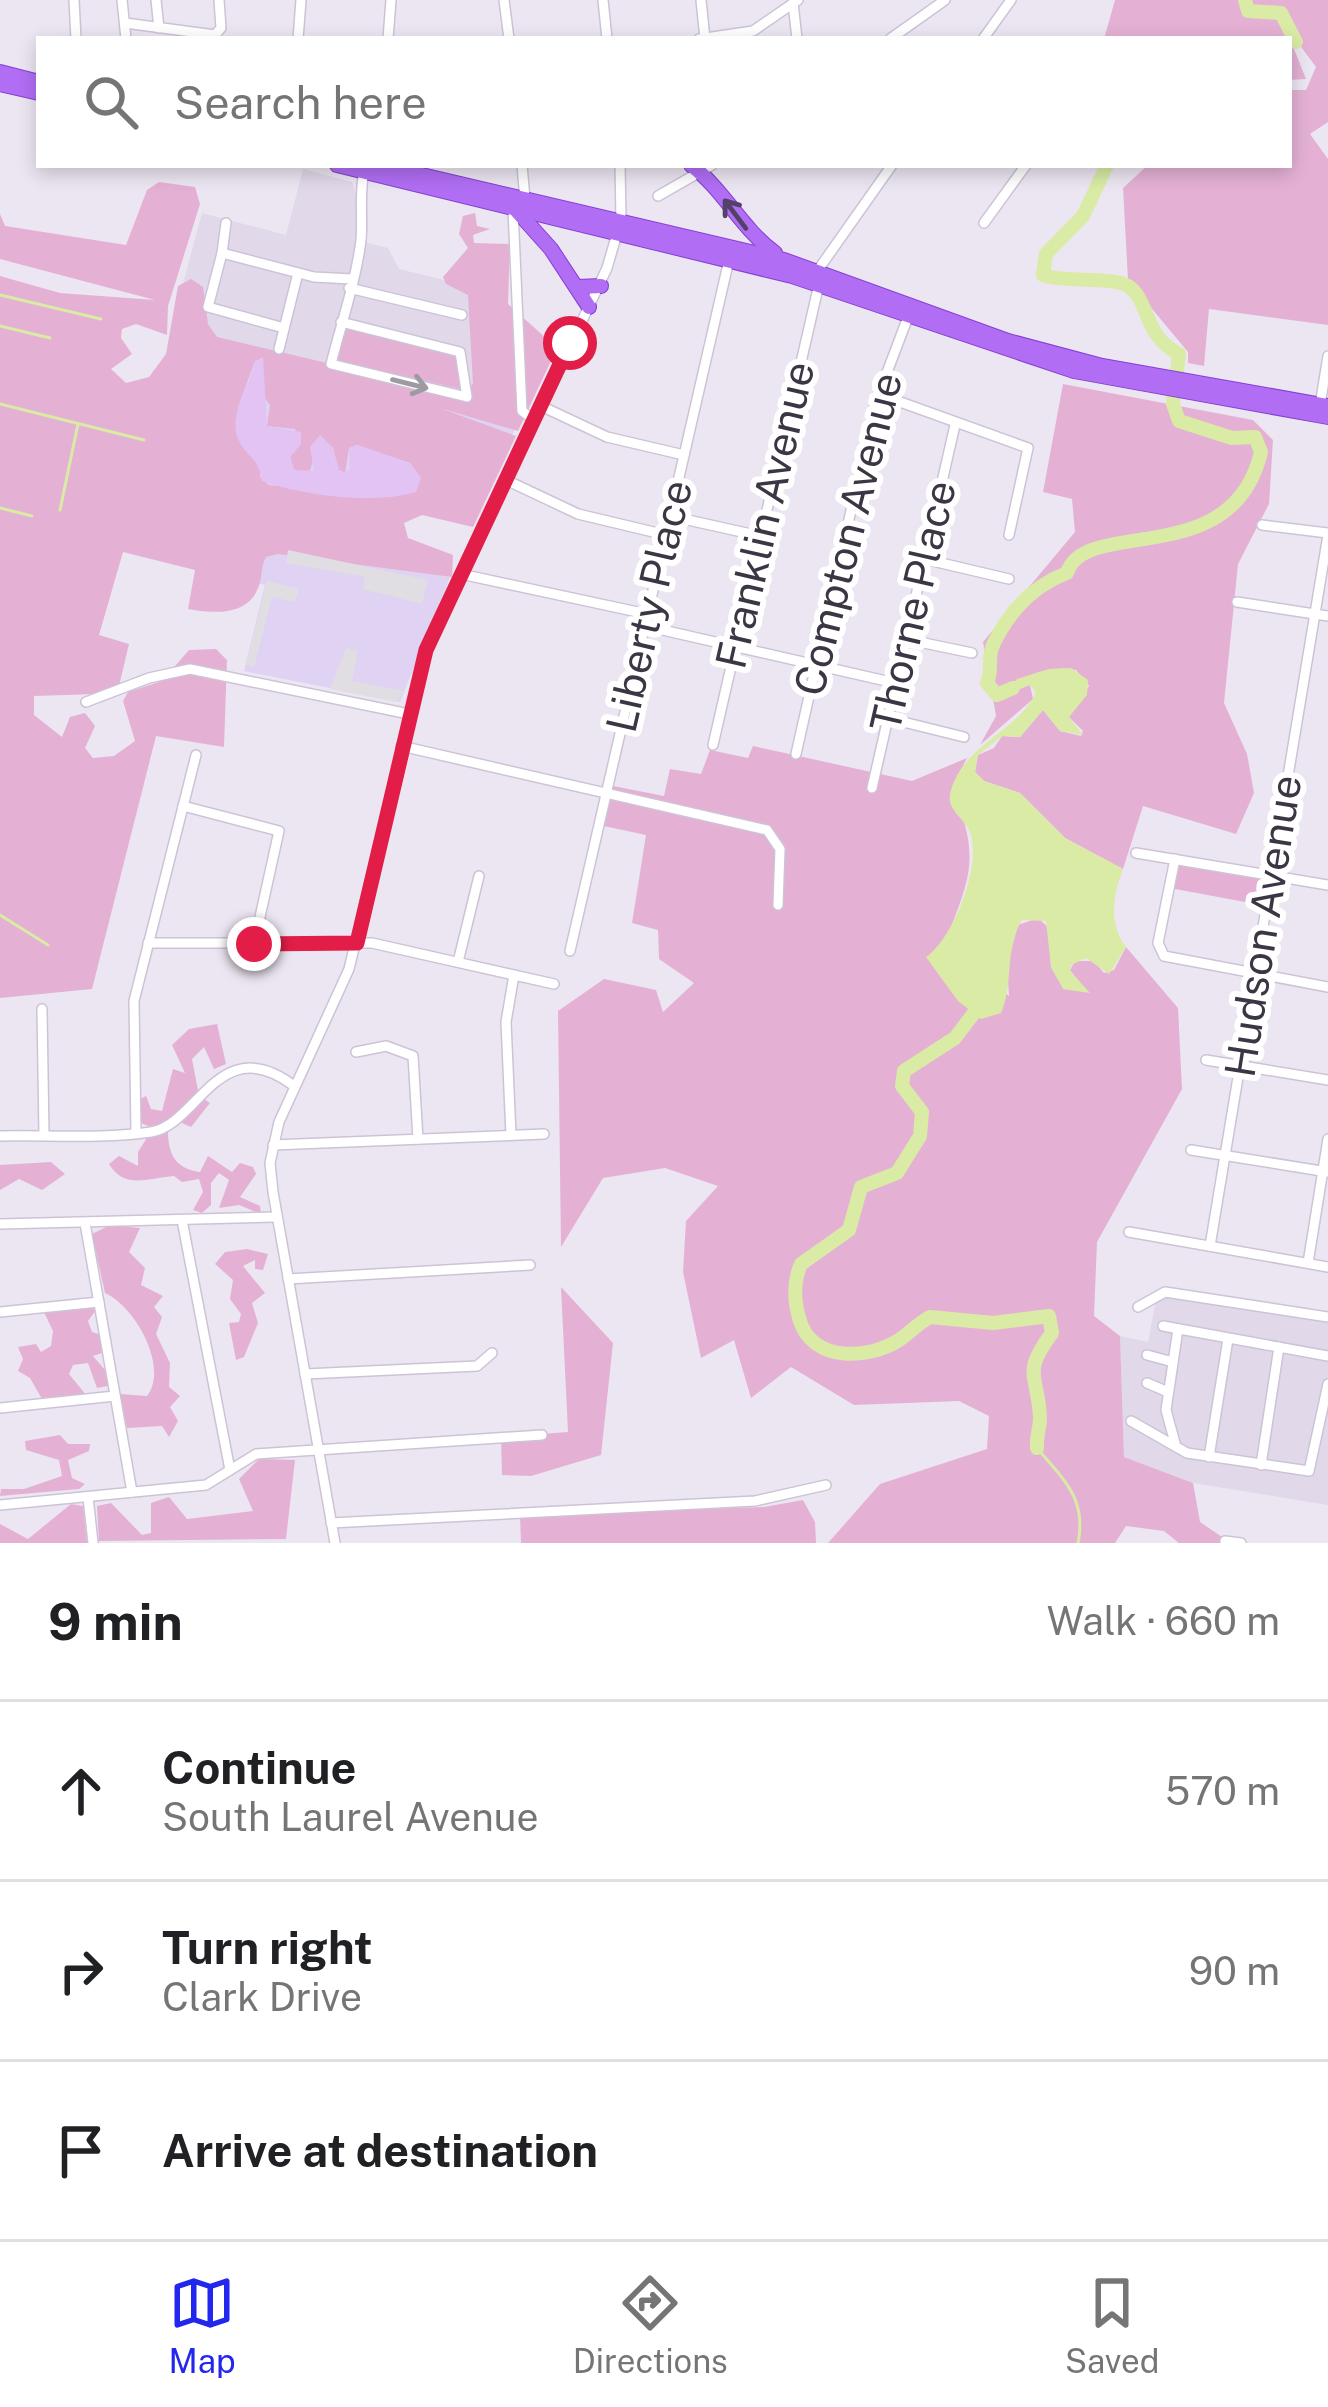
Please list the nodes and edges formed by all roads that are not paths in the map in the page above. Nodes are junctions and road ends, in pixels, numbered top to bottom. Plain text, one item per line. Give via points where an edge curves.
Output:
1 (74, 0) edge
2 (122, 0) edge
3 (156, 0) edge
4 (219, 0) edge
5 (301, 0) edge
6 (391, 0) edge
7 (504, 0) edge
8 (603, 0) edge
9 (701, 0) edge
10 (944, 0) edge
11 (1011, 0) edge
12 (794, 1) edge
13 (124, 23) junction
14 (159, 28) junction
15 (76, 36) edge
16 (126, 36) edge
17 (195, 36) edge
18 (298, 36) edge
19 (388, 36) edge
20 (509, 36) edge
21 (607, 36) edge
22 (703, 36) edge
23 (722, 36) edge
24 (797, 36) edge
25 (894, 36) edge
26 (985, 36) edge
27 (0, 72) edge
28 (36, 81) edge
29 (0, 84) edge
30 (36, 92) edge
31 (372, 168) edge
32 (522, 168) edge
33 (620, 168) edge
34 (701, 168) edge
35 (890, 168) edge
36 (1024, 168) edge
37 (658, 196) dead end
38 (519, 204) junction
39 (226, 223) dead end
40 (984, 223) dead end
41 (619, 227) junction
42 (222, 253) junction
43 (729, 260) junction
44 (784, 260) junction
45 (298, 273) junction
46 (818, 277) junction
47 (350, 284) junction
48 (601, 286) junction
49 (578, 287) junction
50 (589, 307) junction
51 (462, 315) dead end
52 (908, 317) junction
53 (341, 322) junction
54 (284, 328) junction
55 (279, 349) dead end
56 (1328, 356) edge
57 (1178, 386) junction
58 (878, 394) junction
59 (541, 406) junction
60 (1325, 409) edge
61 (534, 420) junction
62 (956, 424) junction
63 (684, 455) junction
64 (506, 480) junction
65 (670, 516) junction
66 (1262, 525) dead end
67 (1328, 534) edge
68 (666, 535) junction
69 (1009, 535) dead end
70 (760, 536) junction
71 (924, 559) junction
72 (461, 574) junction
73 (1009, 579) dead end
74 (1237, 602) dead end
75 (1315, 614) junction
76 (1328, 616) edge
77 (646, 620) junction
78 (905, 639) junction
79 (735, 646) junction
80 (972, 653) dead end
81 (816, 664) junction
82 (895, 683) junction
83 (86, 702) dead end
84 (409, 714) junction
85 (887, 718) junction
86 (964, 737) dead end
87 (713, 745) dead end
88 (401, 746) junction
89 (796, 754) dead end
90 (196, 755) dead end
91 (872, 788) dead end
92 (604, 792) junction
93 (183, 806) junction
94 (1136, 853) dead end
95 (1175, 859) junction
96 (1271, 875) junction
97 (479, 876) dead end
98 (1328, 885) edge
99 (778, 905) dead end
100 (148, 943) junction
101 (357, 943) junction
102 (254, 944) junction
103 (570, 951) dead end
104 (458, 962) junction
105 (1255, 974) junction
106 (514, 975) junction
107 (554, 984) dead end
108 (1328, 986) edge
109 (42, 1009) dead end
110 (356, 1052) dead end
111 (1206, 1060) dead end
112 (1240, 1066) junction
113 (1328, 1080) edge
114 (294, 1086) junction
115 (136, 1132) junction
116 (544, 1134) dead end
117 (44, 1135) junction
118 (511, 1135) junction
119 (0, 1136) edge
120 (1328, 1138) edge
121 (418, 1139) junction
122 (273, 1145) junction
123 (1191, 1150) dead end
124 (1225, 1155) junction
125 (1325, 1171) edge
126 (277, 1217) junction
127 (182, 1220) junction
128 (85, 1222) junction
129 (0, 1224) edge
130 (1129, 1232) dead end
131 (1210, 1246) junction
132 (1308, 1263) junction
133 (530, 1265) dead end
134 (1328, 1267) edge
135 (288, 1279) junction
136 (99, 1302) junction
137 (1138, 1307) dead end
138 (0, 1312) edge
139 (1328, 1317) edge
140 (1163, 1325) dead end
141 (1178, 1329) junction
142 (1228, 1339) junction
143 (1280, 1347) junction
144 (492, 1353) dead end
145 (1147, 1354) dead end
146 (1328, 1356) edge
147 (1173, 1362) junction
148 (305, 1374) junction
149 (1147, 1383) dead end
150 (1328, 1384) edge
151 (1168, 1392) junction
152 (115, 1396) junction
153 (0, 1408) edge
154 (1131, 1421) dead end
155 (542, 1435) dead end
156 (1174, 1443) junction
157 (318, 1447) junction
158 (1209, 1456) junction
159 (1261, 1465) junction
160 (230, 1470) junction
161 (826, 1485) dead end
162 (132, 1492) junction
163 (88, 1497) junction
164 (0, 1505) edge
165 (332, 1523) junction
166 (1225, 1540) edge
167 (93, 1543) edge
168 (335, 1543) edge
169 (1241, 1543) edge

1 - 15 street
2 - 13 street
3 - 14 street
4 - 17 street via 220,32
5 - 18 street
6 - 19 street
7 - 20 street
8 - 21 street
9 - 22 street
10 - 25 street
11 - 26 street
12 - 23 street via 753,31
12 - 24 street
13 - 14 street
13 - 16 street
14 - 17 street
27 - 28 highway
29 - 30 highway
31 - 38 highway
31 - 47 street via 358,205 361,238
32 - 38 street
33 - 41 street
34 - 37 street
44 -> 34 highway via 749,232
35 - 46 street
36 - 40 street
38 - 41 highway
38 - 49 highway
38 - 61 street via 522,411
39 - 42 street
41 - 43 highway
41 - 44 highway
41 - 48 street
42 - 45 street
42 - 54 street via 208,307
43 - 46 highway
43 - 63 street, Liberty Place
44 - 46 highway
45 - 47 street
45 - 54 street
46 - 52 highway
46 - 57 highway
46 - 70 street, Franklin Avenue
47 - 51 street
47 - 53 street
48 - 49 highway
48 - 50 street
49 - 50 highway
50 - 59 street
52 - 57 highway via 1024,357
52 - 58 street, Compton Avenue
53 -> 53 street via 331,364 465,398 460,352
54 - 55 street
56 - 60 street
57 - 60 highway
58 - 62 street
58 - 81 street, Compton Avenue
59 - 61 street
59 - 63 street via 607,437
61 - 64 street
62 - 69 street via 1028,448
62 - 71 street, Thorne Place
63 - 65 street, Liberty Place
64 - 68 street via 578,514
64 - 72 street
65 - 68 street, Liberty Place
65 - 70 street
66 - 67 street
67 - 75 street, Hudson Avenue
68 - 77 street, Liberty Place
70 - 79 street, Franklin Avenue
71 - 73 street
71 - 78 street, Thorne Place
72 - 77 street
72 - 84 street via 426,650
74 - 75 street
75 - 76 street
75 - 96 street, Hudson Avenue
77 - 79 street
77 - 92 street, Liberty Place
78 - 80 street
78 - 82 street, Thorne Place
79 - 81 street
79 - 87 street, Franklin Avenue
81 - 82 street
81 - 89 street, Compton Avenue
82 - 85 street, Thorne Place
83 - 84 street via 187,669
84 - 88 street
85 - 86 street
85 - 91 street, Thorne Place
88 - 92 street
88 - 101 street
90 - 93 street
92 - 99 street via 767,830 780,849
92 - 103 street, Liberty Place
93 - 100 street
93 - 102 street via 279,831
94 - 95 street
95 - 96 street
95 - 105 street via 1158,943 1165,956
96 - 98 street
96 - 105 street, Hudson Avenue
97 - 104 street
100 - 102 street
100 - 115 street via 133,1009
101 - 102 street
101 - 104 street
101 - 114 street
104 - 106 street
105 - 108 street
105 - 112 street, Hudson Avenue
106 - 107 street
106 - 118 street via 506,1022
109 - 117 street
110 - 121 street via 386,1046 413,1056
111 - 112 street
112 - 113 street
112 - 124 street, Hudson Avenue
114 - 115 street via 268,1073 226,1075 173,1123
114 - 122 street
115 - 117 street
116 - 118 street
117 - 119 street
118 - 121 street
120 - 125 street
121 - 122 street
122 - 126 street
123 - 124 street
124 - 125 street
124 - 131 street, Hudson Avenue
125 - 132 street
126 - 127 street
126 - 135 street
127 - 128 street
127 - 160 street
128 - 129 street
128 - 136 street
130 - 131 street
131 - 132 street
132 - 134 street
133 - 135 street
135 - 148 street
136 - 138 street
136 - 152 street
137 - 139 street via 1166,1292
140 - 141 street
141 - 142 street
141 - 147 street
142 - 143 street
142 - 158 street
143 - 146 street
143 - 159 street
144 - 148 street via 477,1366
145 - 147 street
147 - 151 street
148 - 157 street
149 - 151 street
150 - 159 street via 1311,1470
151 - 156 street
152 - 153 street
152 - 162 street
154 - 156 street
155 - 157 street
156 - 158 street
157 - 160 street via 256,1454
157 - 165 street
158 - 159 street
160 - 162 street via 206,1485
161 - 165 street via 755,1502
162 - 163 street
163 - 164 street
163 - 167 street
165 - 168 street
166 - 169 street

